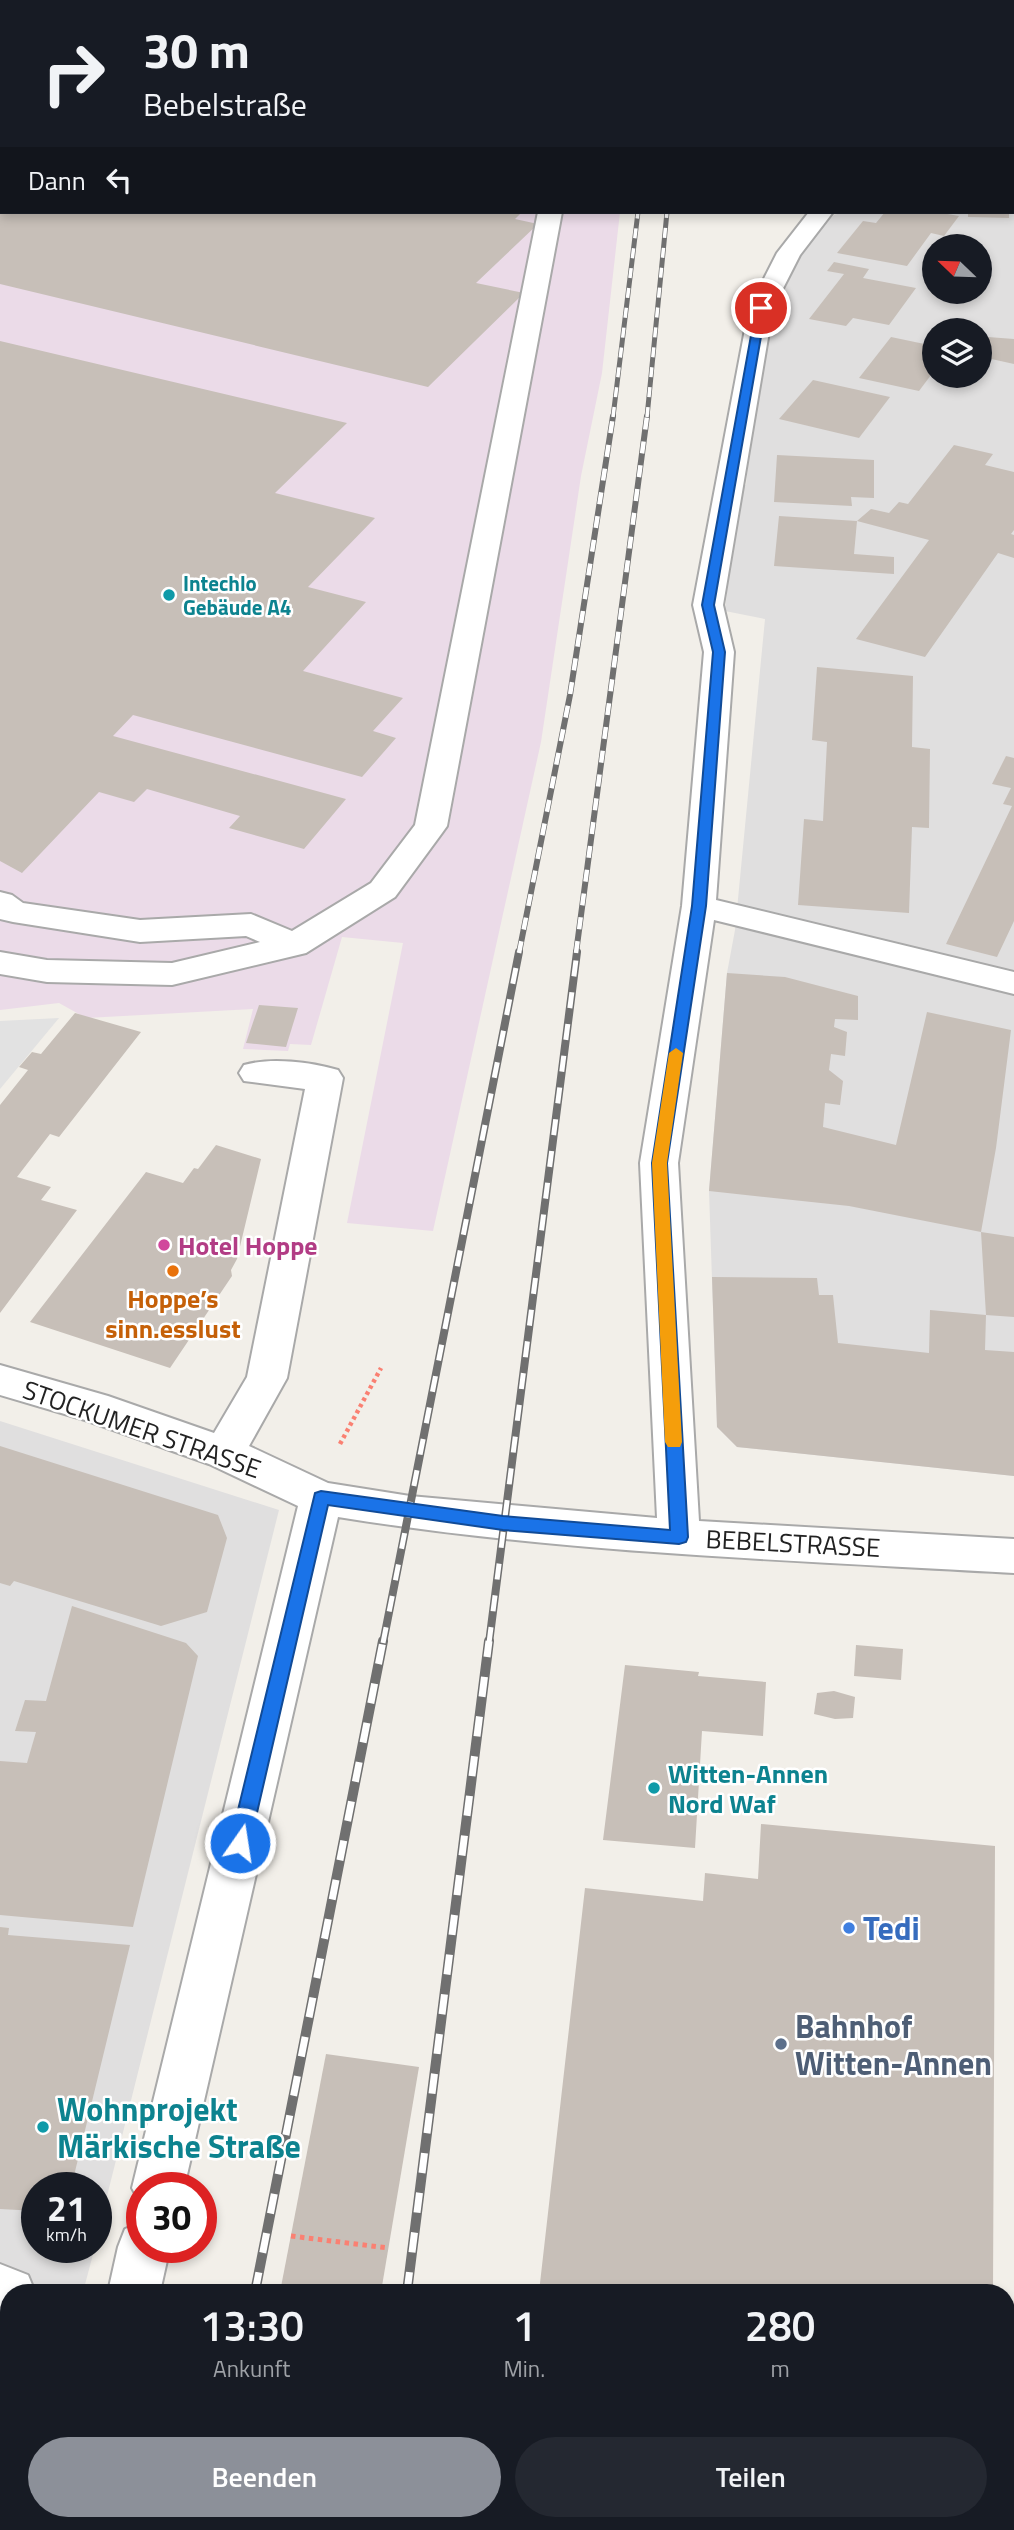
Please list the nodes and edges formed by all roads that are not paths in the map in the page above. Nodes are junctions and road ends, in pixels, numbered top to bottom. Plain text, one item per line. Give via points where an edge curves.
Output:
1 (550, 214) edge
2 (819, 214) edge
3 (0, 901) edge
4 (699, 906) junction
5 (294, 944) junction
6 (0, 963) edge
7 (1014, 983) edge
8 (257, 1073) dead end
9 (0, 1380) edge
10 (224, 1452) junction
11 (321, 1497) junction
12 (679, 1537) junction
13 (1014, 1556) edge
14 (162, 2172) edge
15 (140, 2263) edge
16 (136, 2284) edge

1 - 5 street via 431,826 383,890
2 - 4 street via 789,253 761,308 708,605 719,652
3 - 5 street via 13,912 140,931 251,925
4 - 7 street
4 - 12 street via 659,1163
5 - 6 street via 173,974 47,971
8 - 10 street via 326,1077 267,1378
9 - 10 street, STOCKUMER STRASSE
10 - 11 street, STOCKUMER STRASSE
11 - 12 street, BEBELSTRASSE via 503,1523
11 - 14 street
12 - 13 street, BEBELSTRASSE
15 - 16 street

